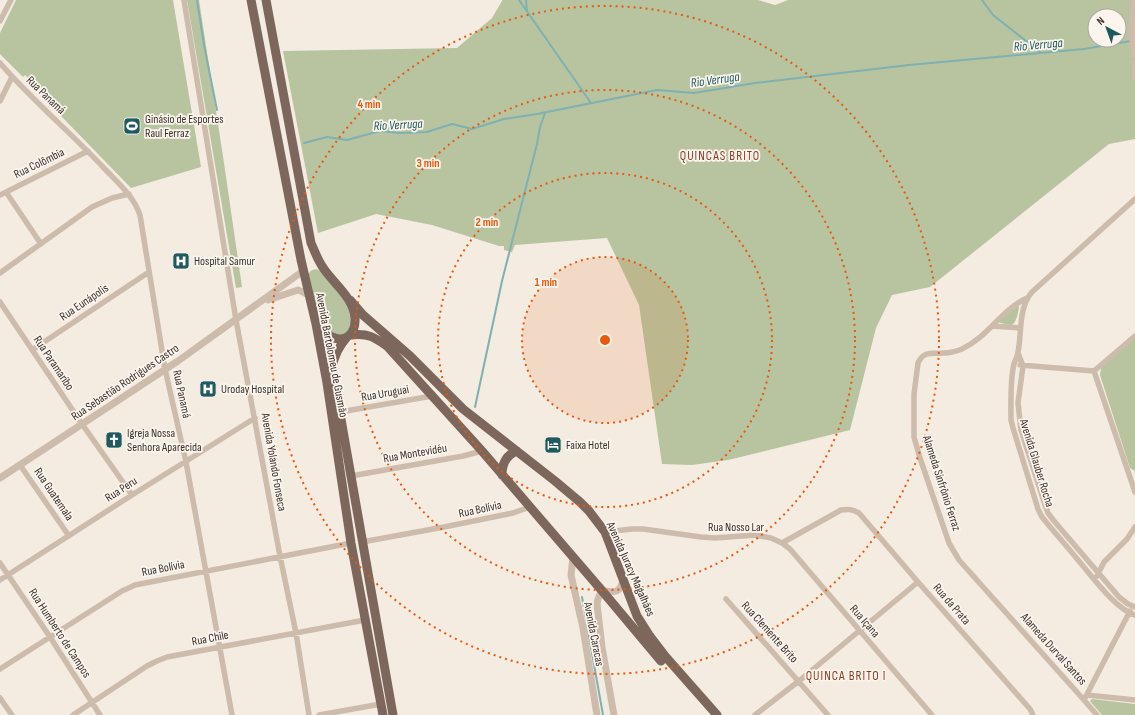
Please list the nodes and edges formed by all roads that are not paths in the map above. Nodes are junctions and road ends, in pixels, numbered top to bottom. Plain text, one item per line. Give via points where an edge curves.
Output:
1 (11, 0) edge
2 (184, 0) edge
3 (251, 0) edge
4 (266, 0) edge
5 (1134, 0) edge
6 (0, 21) edge
7 (1134, 53) edge
8 (0, 63) edge
9 (1135, 64) edge
10 (12, 77) junction
11 (1135, 78) edge
12 (0, 101) edge
13 (88, 152) junction
14 (6, 192) junction
15 (129, 194) junction
16 (0, 195) edge
17 (1135, 199) edge
18 (41, 244) junction
19 (303, 271) junction
20 (149, 272) junction
21 (0, 273) edge
22 (309, 295) junction
23 (1027, 298) junction
24 (350, 300) junction
25 (0, 302) edge
26 (260, 302) junction
27 (236, 320) junction
28 (316, 324) junction
29 (992, 326) junction
30 (1020, 328) junction
31 (349, 336) junction
32 (1135, 336) edge
33 (32, 350) junction
34 (1018, 353) junction
35 (1014, 365) junction
36 (1023, 366) junction
37 (165, 369) junction
38 (1094, 371) junction
39 (432, 396) junction
40 (340, 412) junction
41 (255, 418) junction
42 (82, 424) junction
43 (482, 451) junction
44 (517, 451) junction
45 (186, 462) junction
46 (20, 465) junction
47 (1128, 472) junction
48 (502, 475) junction
49 (1135, 475) edge
50 (352, 476) junction
51 (0, 478) edge
52 (1135, 492) edge
53 (132, 495) junction
54 (530, 507) junction
55 (1135, 527) edge
56 (604, 532) junction
57 (69, 536) junction
58 (362, 542) junction
59 (351, 543) junction
60 (782, 543) junction
61 (280, 556) junction
62 (573, 557) junction
63 (0, 563) edge
64 (206, 571) junction
65 (969, 571) joint
66 (1099, 573) junction
67 (8, 575) junction
68 (0, 580) edge
69 (623, 580) junction
70 (1094, 580) junction
71 (918, 582) junction
72 (603, 591) junction
73 (726, 599) dead end
74 (1134, 606) edge
75 (1132, 614) edge
76 (365, 620) junction
77 (859, 631) junction
78 (296, 633) junction
79 (50, 637) junction
80 (219, 648) junction
81 (0, 669) edge
82 (799, 681) junction
83 (1086, 697) junction
84 (0, 698) edge
85 (1135, 700) edge
86 (92, 703) junction
87 (381, 704) junction
88 (12, 715) edge
89 (73, 715) edge
90 (100, 715) edge
91 (232, 715) edge
92 (309, 715) edge
93 (319, 715) edge
94 (383, 715) edge
95 (393, 715) edge
96 (597, 715) edge
97 (614, 715) edge
98 (710, 715) edge
99 (717, 715) edge
100 (755, 715) edge
101 (828, 715) edge
102 (932, 715) edge
103 (1033, 715) edge
104 (1097, 715) edge

1 - 6 street
2 - 27 street, Avenida Yolando Fonseca
3 - 19 main road, Avenida Bartolomeu de Gusmão
4 - 24 main road, Avenida Juracy Magalhães via 312,244 324,268
5 - 7 street
8 - 10 street, Rua Panamá
9 - 11 street
10 - 12 street
10 - 13 street, Rua Panamá
13 - 14 street, Rua Colômbia
13 - 15 street, Rua Panamá
14 - 16 street, Rua Colômbia
14 - 18 street
15 - 18 street via 92,207
15 - 20 street, Rua Panamá via 140,215
17 - 23 street
18 - 21 street
19 - 22 main road, Avenida Bartolomeu de Gusmão
19 - 26 street, Rua Sebastião Rodrigues Castro
20 - 33 street, Rua Eunápolis
20 - 37 street, Rua Panamá
22 - 26 street, Rua Sebastião Rodrigues Castro via 298,290
22 - 28 main road, Avenida Bartolomeu de Gusmão
23 - 29 street via 1014,305
23 - 30 street, Avenida Glauber Rocha
24 - 31 main road via 355,318 354,328
24 - 44 main road, Avenida Juracy Magalhães via 463,409
25 - 33 street, Rua Paramaribo
26 - 27 street, Rua Sebastião Rodrigues Castro
27 - 37 street, Rua Sebastião Rodrigues Castro
27 - 41 street, Avenida Yolando Fonseca
28 - 31 main road, Avenida Juracy Magalhães via 328,336 339,339
28 - 59 main road, Avenida Bartolomeu de Gusmão
29 - 30 street
29 - 65 street, Alameda Sinfrônio Ferraz via 962,349 951,353 930,353 920,358 914,394 914,437 920,458 950,543 959,560
30 - 34 street, Avenida Glauber Rocha
31 - 39 main road, Avenida Juracy Magalhães via 371,336 387,346
31 - 40 main road, Avenida Bartolomeu de Gusmão via 340,345 332,368
32 - 38 street
33 - 42 street, Rua Paramaribo
34 - 35 street, Avenida Glauber Rocha
34 - 36 street, Avenida Glauber Rocha
35 - 36 street
35 - 70 street, Avenida Glauber Rocha via 1011,420 1038,509
36 - 38 street
36 - 66 street, Avenida Glauber Rocha via 1018,403 1021,430 1045,505 1054,521
37 - 42 street, Rua Sebastião Rodrigues Castro
37 - 45 street, Rua Panamá
38 - 47 street
39 - 40 street, Rua Uruguai
39 - 43 main road, Avenida Juracy Magalhães
40 - 50 main road, Avenida Bartolomeu de Gusmão
41 - 45 street, Rua Peru
41 - 61 street, Avenida Yolando Fonseca
42 - 46 street, Rua Sebastião Rodrigues Castro
42 - 53 street, Rua Paramaribo
43 - 48 main road, Avenida Juracy Magalhães
43 - 50 street, Rua Montevidéu
44 - 48 main road via 504,462
44 - 56 main road, Avenida Juracy Magalhães via 580,502
45 - 53 street, Rua Peru
45 - 64 street, Rua Panamá
46 - 51 street, Rua Sebastião Rodrigues Castro
46 - 57 street, Rua Guatemala
47 - 49 street
47 - 52 street
48 - 54 main road, Avenida Juracy Magalhães
50 - 58 main road, Avenida Bartolomeu de Gusmão
53 - 57 street, Rua Peru
54 - 58 street, Rua Bolívia via 444,528
54 - 62 main road, Avenida Juracy Magalhães
55 - 66 street via 1104,562
56 - 60 street, Rua Nosso Lar via 643,529 715,538 756,535
56 - 69 main road, Avenida Juracy Magalhães
57 - 67 street, Rua Peru
58 - 95 main road, Avenida Bartolomeu de Gusmão
59 - 61 street, Rua Bolívia
59 - 76 main road, Avenida Bartolomeu de Gusmão
60 - 71 street, Rua da Prata via 841,510 853,510 859,513
60 - 77 street, Rua Içana via 790,549
61 - 64 street, Rua Bolívia
61 - 78 street, Avenida Yolando Fonseca
62 - 72 main road, Avenida Juracy Magalhães
62 - 96 street, Avenida Caracas via 571,575 583,628
63 - 67 street, Rua Humberto de Campos
64 - 79 street, Rua Bolívia via 129,587
64 - 80 street, Rua Panamá
65 - 83 street, Alameda Durval Santos
66 - 70 street
66 - 74 street, Avenida Glauber Rocha via 1119,597
67 - 68 street, Rua Peru
67 - 79 street, Rua Humberto de Campos
69 - 72 street via 617,591
69 - 99 main road, Avenida Juracy Magalhães via 637,616 649,635
70 - 75 street, Avenida Glauber Rocha via 1120,606
71 - 77 street
71 - 103 street, Rua da Prata
72 - 97 street, Avenida Caracas via 597,604
72 - 98 main road, Avenida Juracy Magalhães
73 - 82 street, Rua Clemente Brito
74 - 75 street, Alameda Durval Santos
75 - 83 street, Alameda Durval Santos
76 - 78 street, Rua Chile
76 - 87 main road, Avenida Bartolomeu de Gusmão
77 - 82 street
77 - 102 street, Rua Içana
78 - 80 street, Rua Chile
78 - 92 street, Avenida Yolando Fonseca
79 - 81 street, Rua Bolívia
79 - 86 street, Rua Humberto de Campos
80 - 86 street, Rua Chile via 157,661
80 - 91 street, Rua Panamá
82 - 100 street
82 - 101 street, Rua Clemente Brito
83 - 85 street
83 - 104 street
84 - 88 street
86 - 89 street, Rua Chile
86 - 90 street, Rua Humberto de Campos
87 - 93 street
87 - 94 main road, Avenida Bartolomeu de Gusmão

